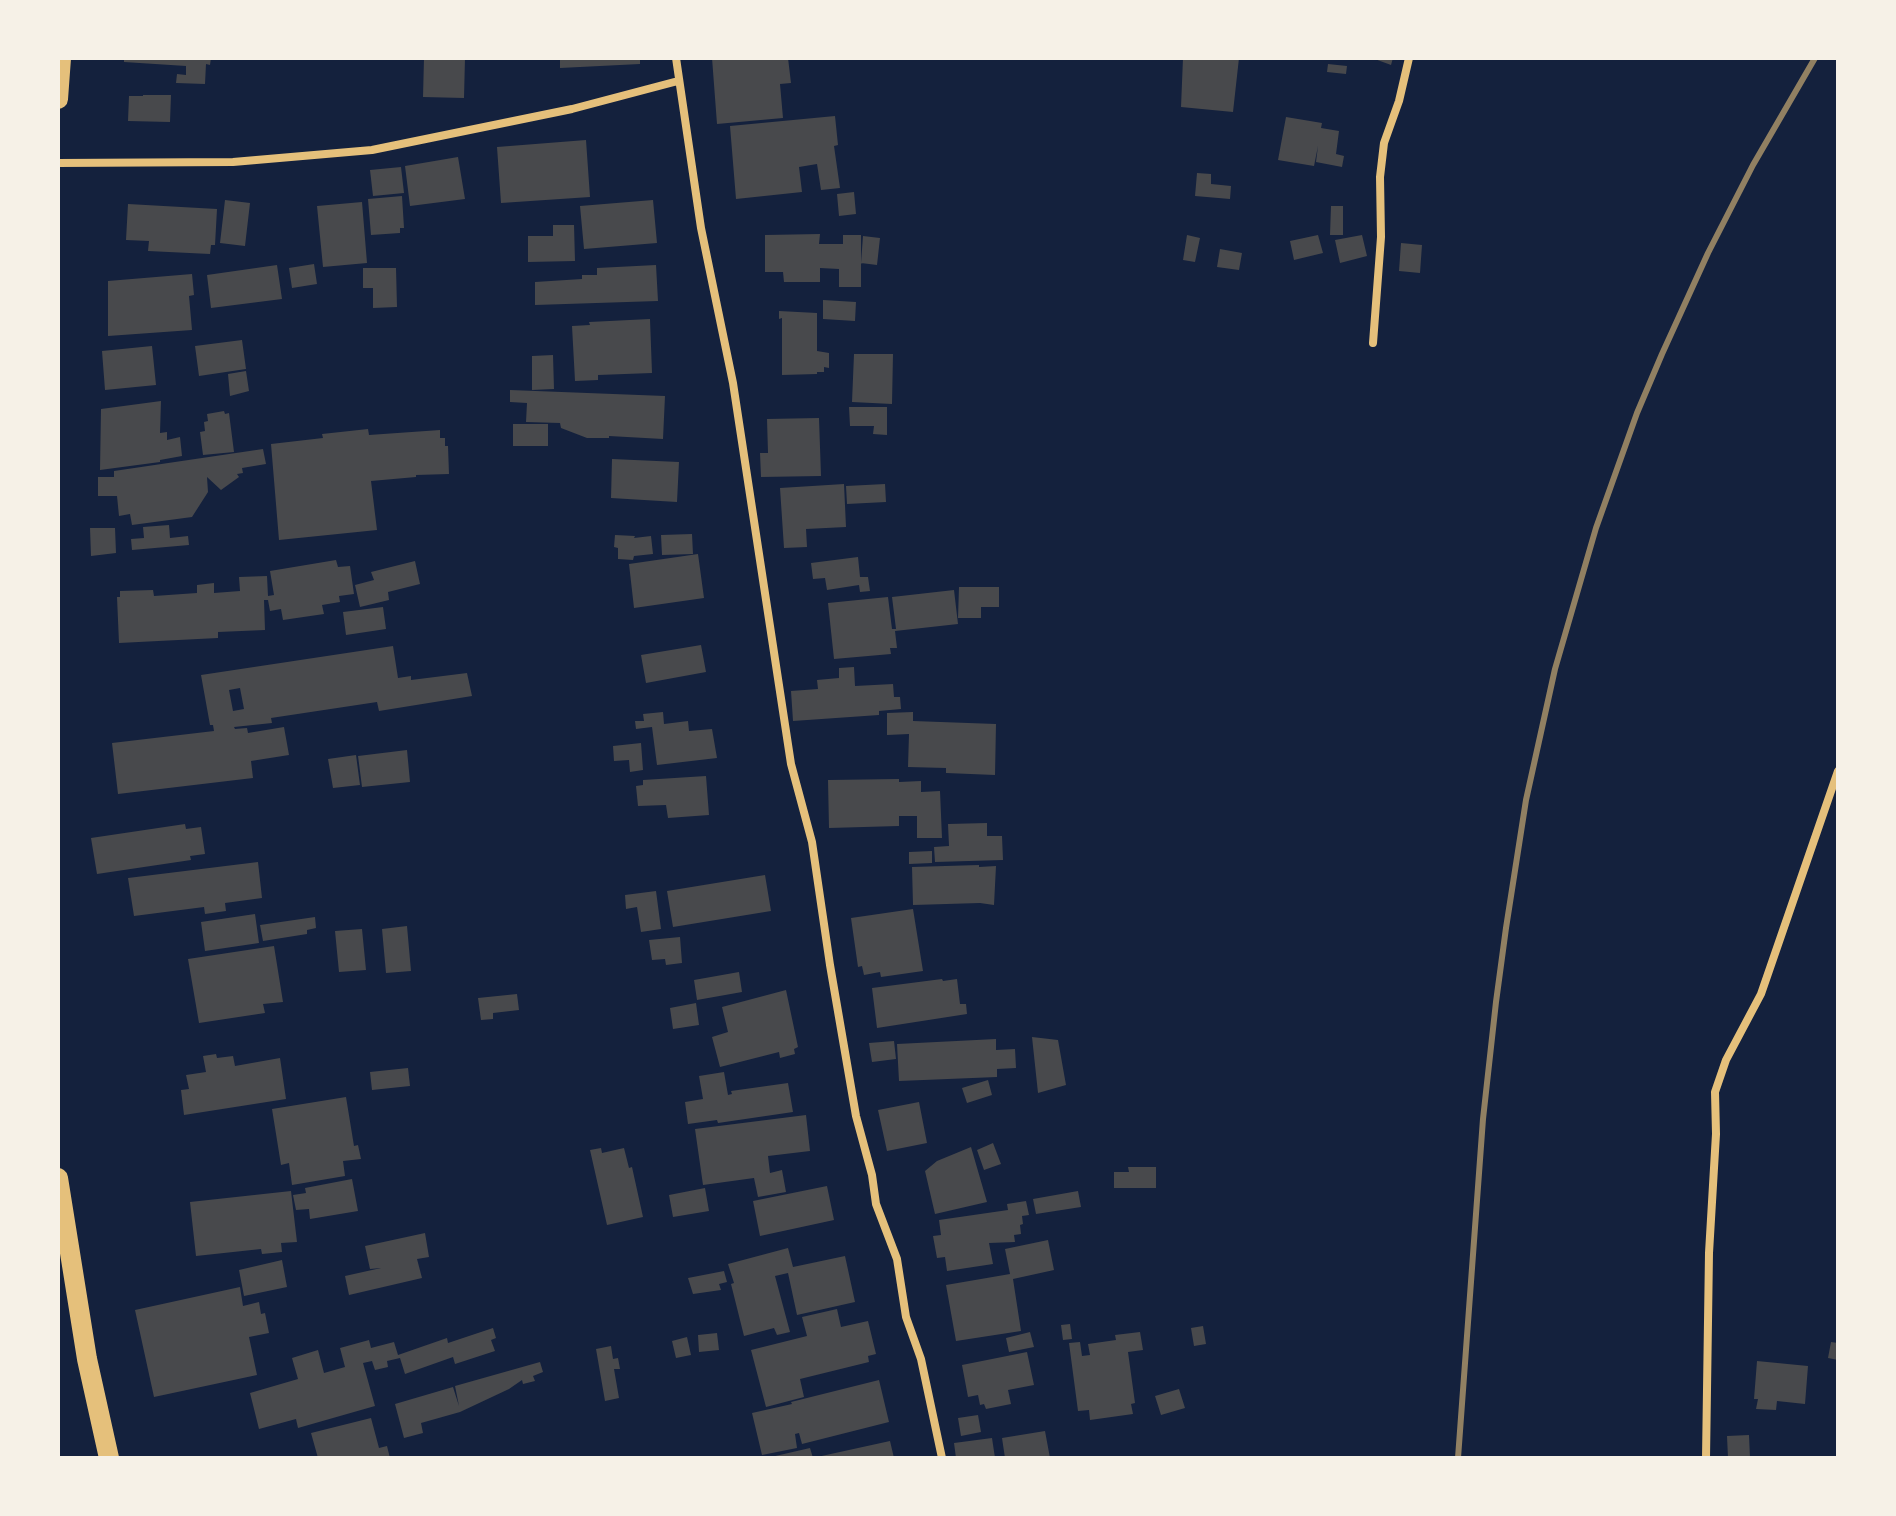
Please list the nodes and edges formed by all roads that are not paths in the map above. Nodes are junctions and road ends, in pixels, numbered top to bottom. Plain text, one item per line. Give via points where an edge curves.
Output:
1 (61, 58) edge
2 (676, 58) edge
3 (1409, 58) edge
4 (678, 81) junction
5 (58, 99) edge
6 (58, 163) edge
7 (1373, 343) dead end
8 (1838, 771) edge
9 (58, 1178) edge
10 (109, 1458) edge
11 (942, 1458) edge
12 (1706, 1458) edge

1 - 5 main road
2 - 4 street
3 - 7 street via 1384,143
4 - 6 street via 372,150 233,162
4 - 11 street via 733,383 791,764 812,842 856,1116 876,1204 897,1259 906,1317 921,1359
8 - 12 street via 1761,994 1715,1092
9 - 10 main road

